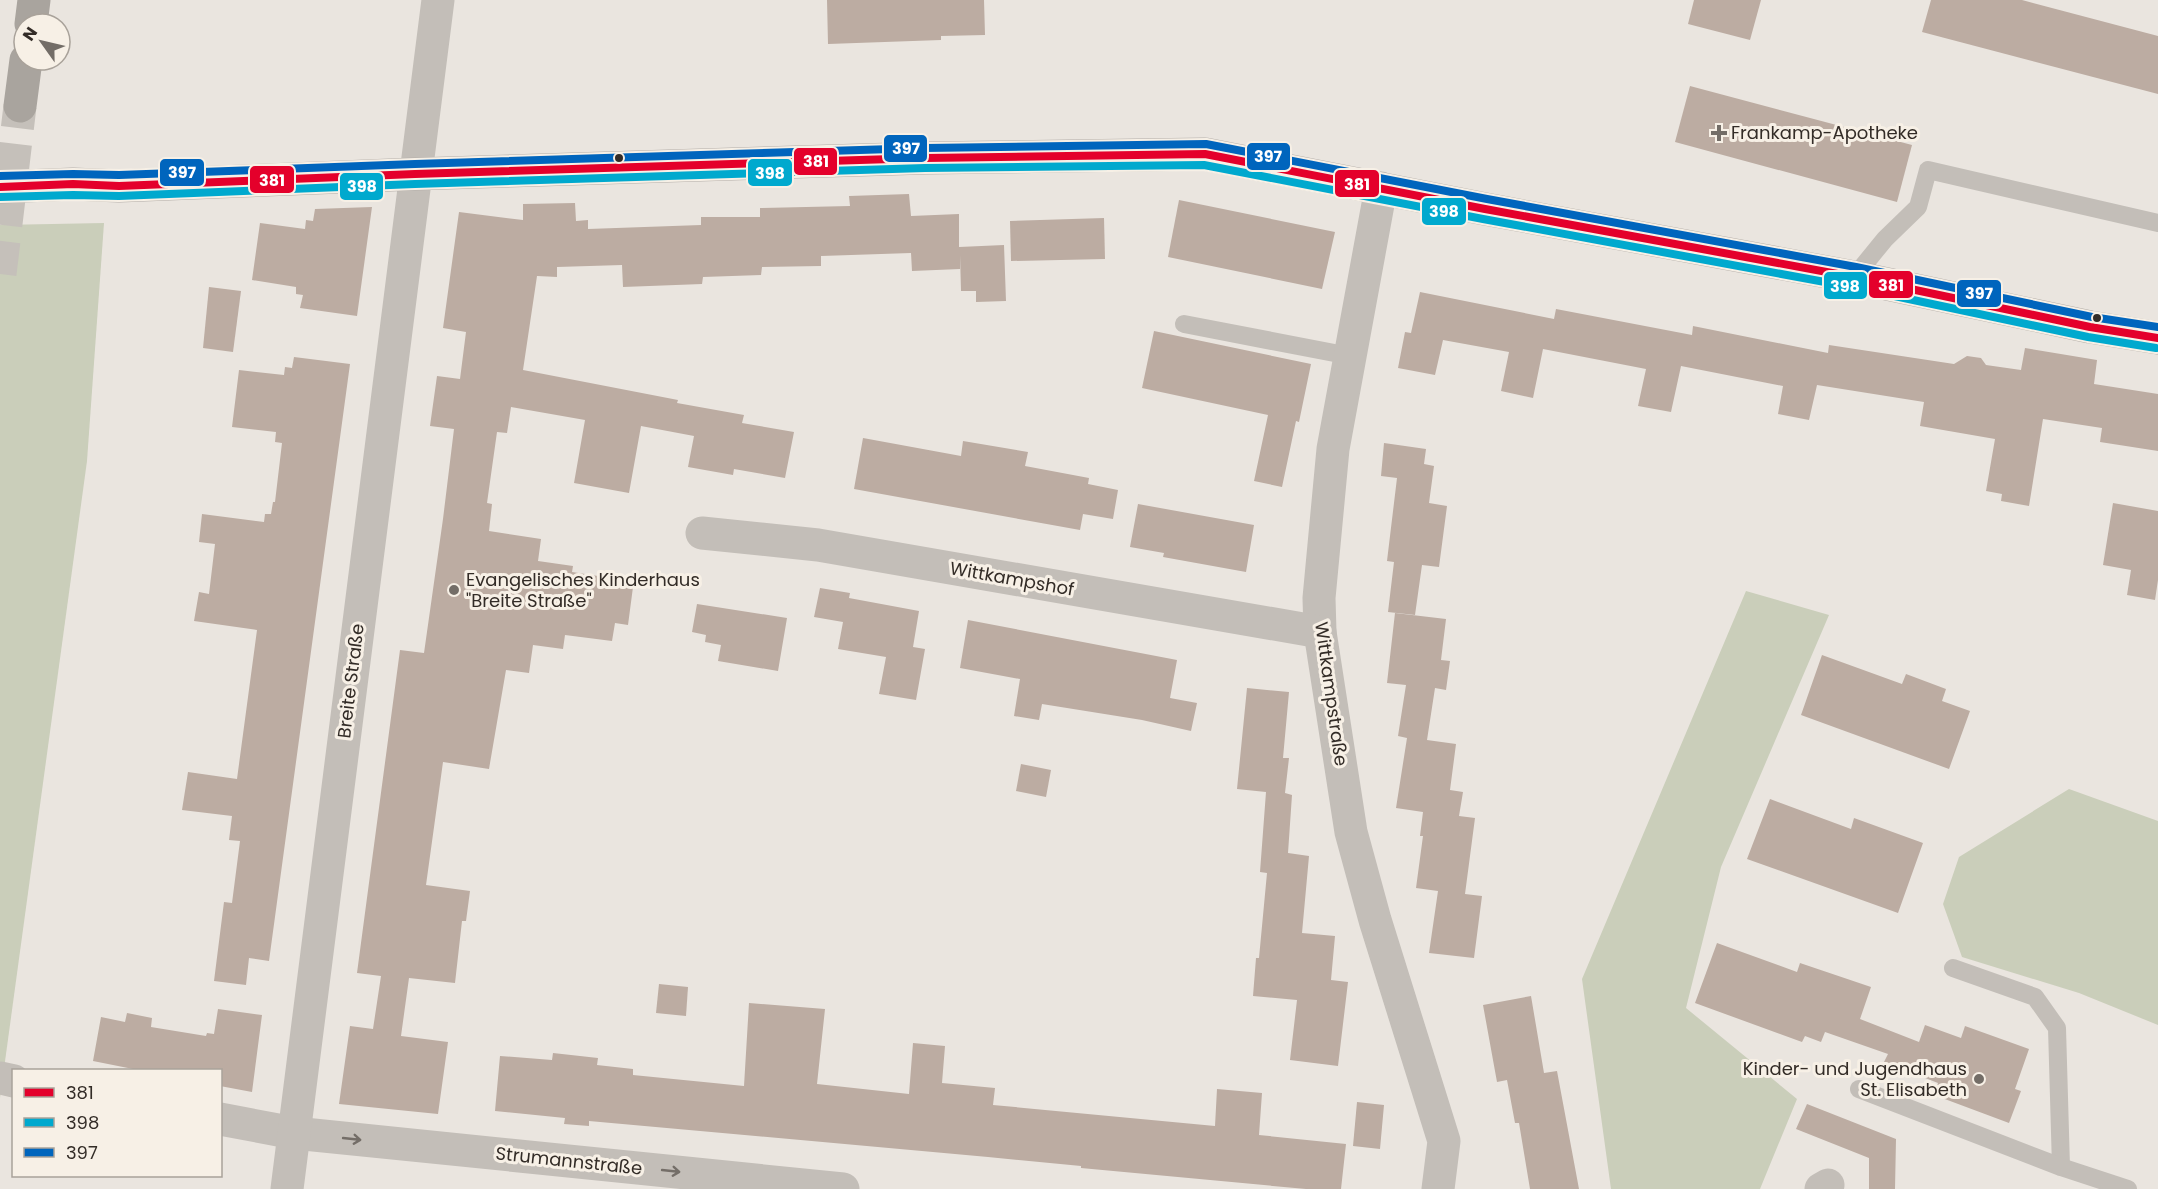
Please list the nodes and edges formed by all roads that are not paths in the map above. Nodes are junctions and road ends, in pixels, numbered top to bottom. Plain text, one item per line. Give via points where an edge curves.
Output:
1 (438, 0) edge
2 (24, 72) edge
3 (20, 106) tunnel mouth
4 (415, 174) junction
5 (0, 188) edge
6 (1381, 188) junction
7 (2158, 223) edge
8 (1854, 277) junction
9 (1184, 324) dead end
10 (2158, 338) edge
11 (1350, 356) junction
12 (702, 533) dead end
13 (1320, 632) junction
14 (1953, 968) dead end
15 (1859, 1089) dead end
16 (222, 1119) edge
17 (294, 1133) junction
18 (2061, 1167) junction
19 (287, 1189) edge
20 (843, 1189) edge
21 (1437, 1189) edge
22 (2128, 1189) edge

1 - 4 street, Breite Straße
2 - 3 highway
4 - 5 street
4 - 6 street via 925,158 1205,154
4 - 17 street, Breite Straße
6 - 8 street
6 - 11 street, Wittkampstraße
7 - 8 lane via 1928,170 1918,207
8 - 10 street
9 - 11 lane
11 - 13 street, Wittkampstraße via 1333,449 1319,598
12 - 13 street, Wittkampshof via 818,545
13 - 21 street, Wittkampstraße via 1351,832 1444,1141
14 - 18 lane via 2035,997 2057,1028
15 - 18 lane
16 - 17 street, Strumannstraße
17 - 19 street, Breite Straße
17 -> 20 street, Strumannstraße
18 - 22 lane

